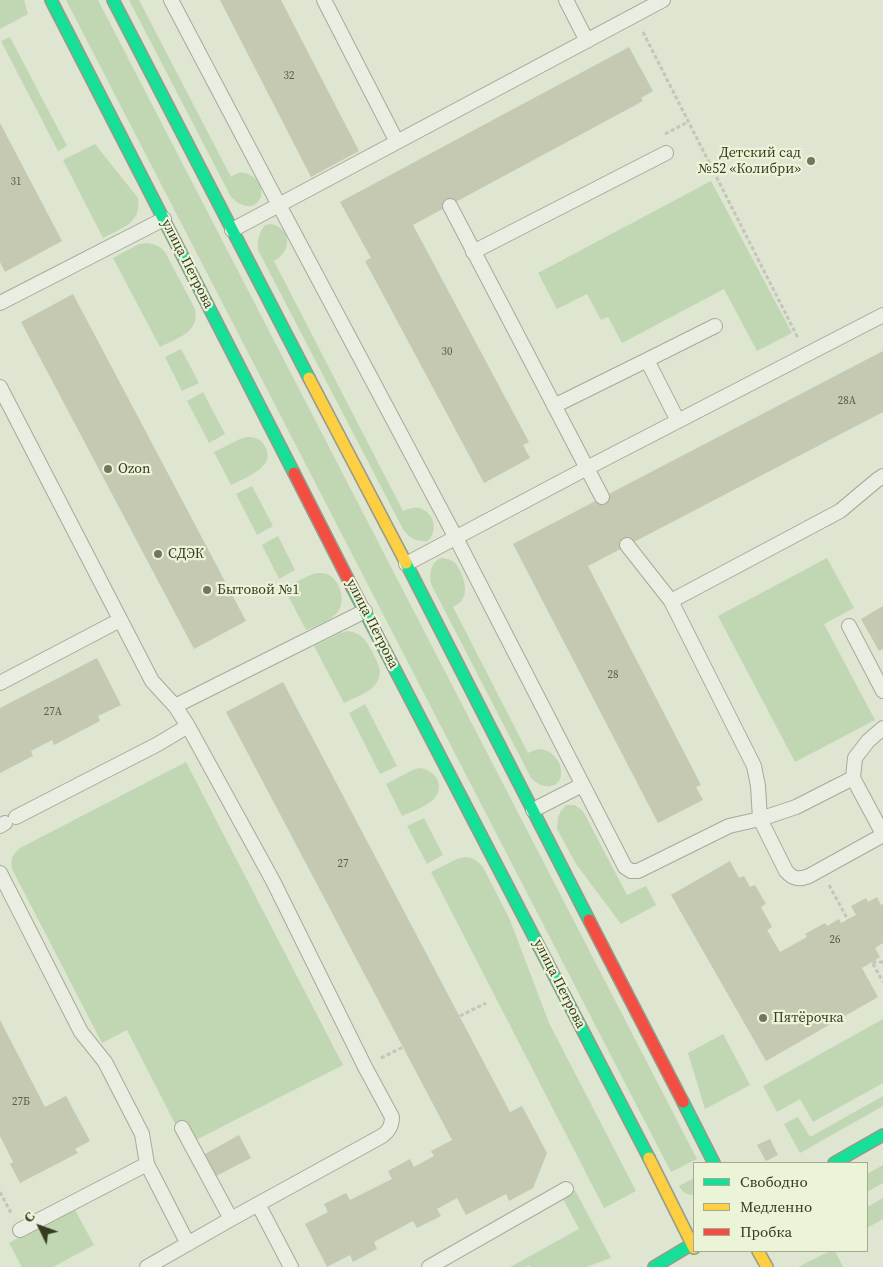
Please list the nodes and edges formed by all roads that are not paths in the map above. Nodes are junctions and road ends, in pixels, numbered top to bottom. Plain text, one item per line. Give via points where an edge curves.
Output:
1 (51, 0) edge
2 (113, 0) edge
3 (171, 0) edge
4 (324, 0) edge
5 (566, 0) edge
6 (663, 0) edge
7 (587, 40) junction
8 (397, 142) junction
9 (666, 153) dead end
10 (279, 205) junction
11 (450, 206) dead end
12 (164, 219) junction
13 (232, 230) junction
14 (473, 252) junction
15 (0, 303) edge
16 (883, 315) edge
17 (715, 326) dead end
18 (647, 360) junction
19 (0, 387) edge
20 (554, 406) junction
21 (678, 421) junction
22 (587, 468) junction
23 (883, 476) edge
24 (602, 497) dead end
25 (456, 538) junction
26 (627, 545) dead end
27 (406, 564) junction
28 (672, 601) junction
29 (365, 611) junction
30 (120, 620) junction
31 (848, 626) dead end
32 (0, 683) edge
33 (883, 692) edge
34 (176, 706) junction
35 (188, 726) junction
36 (883, 728) edge
37 (853, 778) junction
38 (582, 784) junction
39 (533, 810) junction
40 (760, 819) junction
41 (7, 822) edge
42 (883, 834) edge
43 (0, 872) edge
44 (182, 1128) dead end
45 (883, 1135) edge
46 (713, 1162) edge
47 (836, 1162) edge
48 (147, 1164) junction
49 (566, 1189) dead end
50 (258, 1204) junction
51 (232, 1219) junction
52 (20, 1230) road end
53 (188, 1244) junction
54 (693, 1245) edge
55 (693, 1250) edge
56 (759, 1252) edge
57 (147, 1267) edge
58 (291, 1267) edge
59 (428, 1267) edge
60 (654, 1267) edge
61 (767, 1267) edge

1 - 12 main road, улица Петрова
2 - 13 main road
3 - 10 lane
4 - 8 lane
5 - 7 lane
6 - 7 lane
7 - 8 lane
8 - 10 lane
9 - 14 lane
10 - 13 lane
10 - 25 lane
11 - 14 lane
12 - 15 lane
12 - 29 main road, улица Петрова
13 - 27 main road
14 - 20 lane
16 - 21 lane
17 - 18 lane
18 - 20 lane
18 - 21 lane
19 - 30 lane
20 - 22 lane
21 - 22 lane
22 - 24 lane
22 - 25 lane
23 - 28 lane via 840,511
25 - 27 lane
25 - 38 lane
26 - 28 lane
27 - 39 main road
28 - 40 lane via 754,766
29 - 34 lane
29 - 54 main road, улица Петрова
30 - 32 lane
30 - 34 lane via 152,680
31 - 33 lane
34 - 35 lane
35 - 41 lane
35 - 50 lane via 273,881 392,1117 387,1133
36 - 37 lane via 855,758
37 - 40 lane via 796,807
37 - 42 lane
38 - 39 lane
38 - 40 lane via 621,861 631,871 638,871 729,826
39 - 46 main road
40 - 42 lane via 786,871 802,879
43 - 48 lane via 81,1032 105,1062 142,1134
44 - 51 lane
45 - 47 main road
48 - 52 lane
48 - 53 lane
49 - 59 lane
50 - 51 lane
50 - 58 lane
51 - 53 lane
53 - 57 lane
55 - 60 main road
56 - 61 main road

